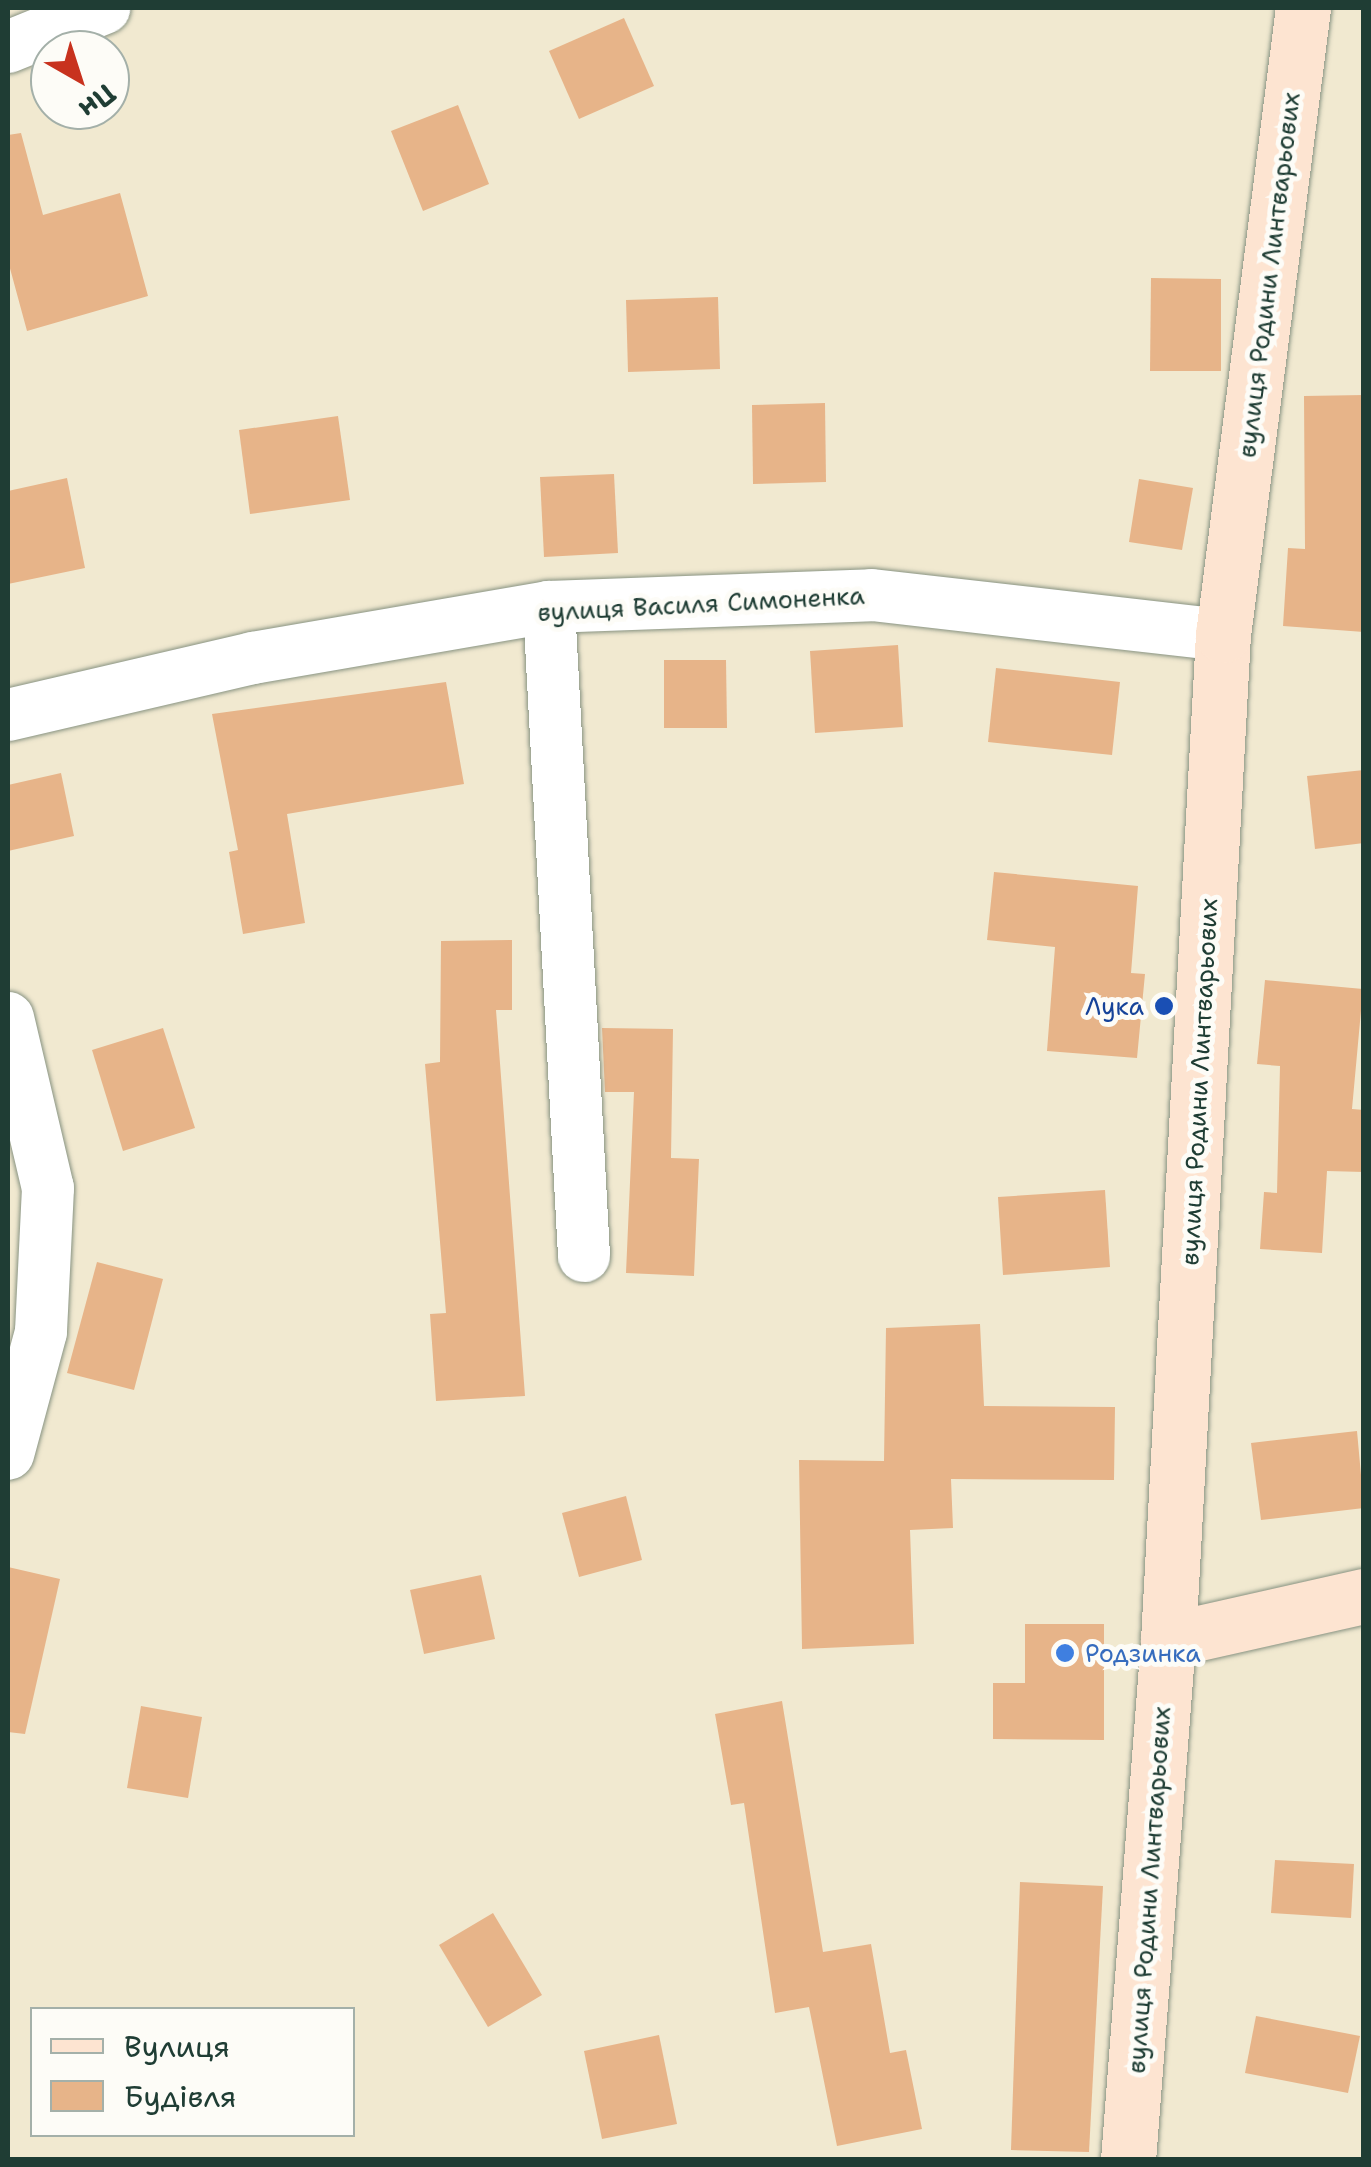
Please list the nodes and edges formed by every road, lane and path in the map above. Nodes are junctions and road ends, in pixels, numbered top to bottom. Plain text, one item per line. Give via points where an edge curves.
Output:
1 (104, 8) edge
2 (1303, 8) edge
3 (8, 47) edge
4 (550, 607) junction
5 (1223, 635) junction
6 (8, 715) edge
7 (8, 1018) edge
8 (584, 1256) dead end
9 (8, 1454) edge
10 (1364, 1596) edge
11 (1168, 1640) junction
12 (1128, 2160) edge

1 - 3 street
2 - 5 main road, вулиця Родини Линтварьових
4 - 5 street, вулиця Василя Симоненка via 872,595
4 - 6 street, вулиця Василя Симоненка via 253,658
4 - 8 street
5 - 11 main road, вулиця Родини Линтварьових
7 - 9 street via 48,1188 42,1332
10 - 11 main road
11 - 12 main road, вулиця Родини Линтварьових

